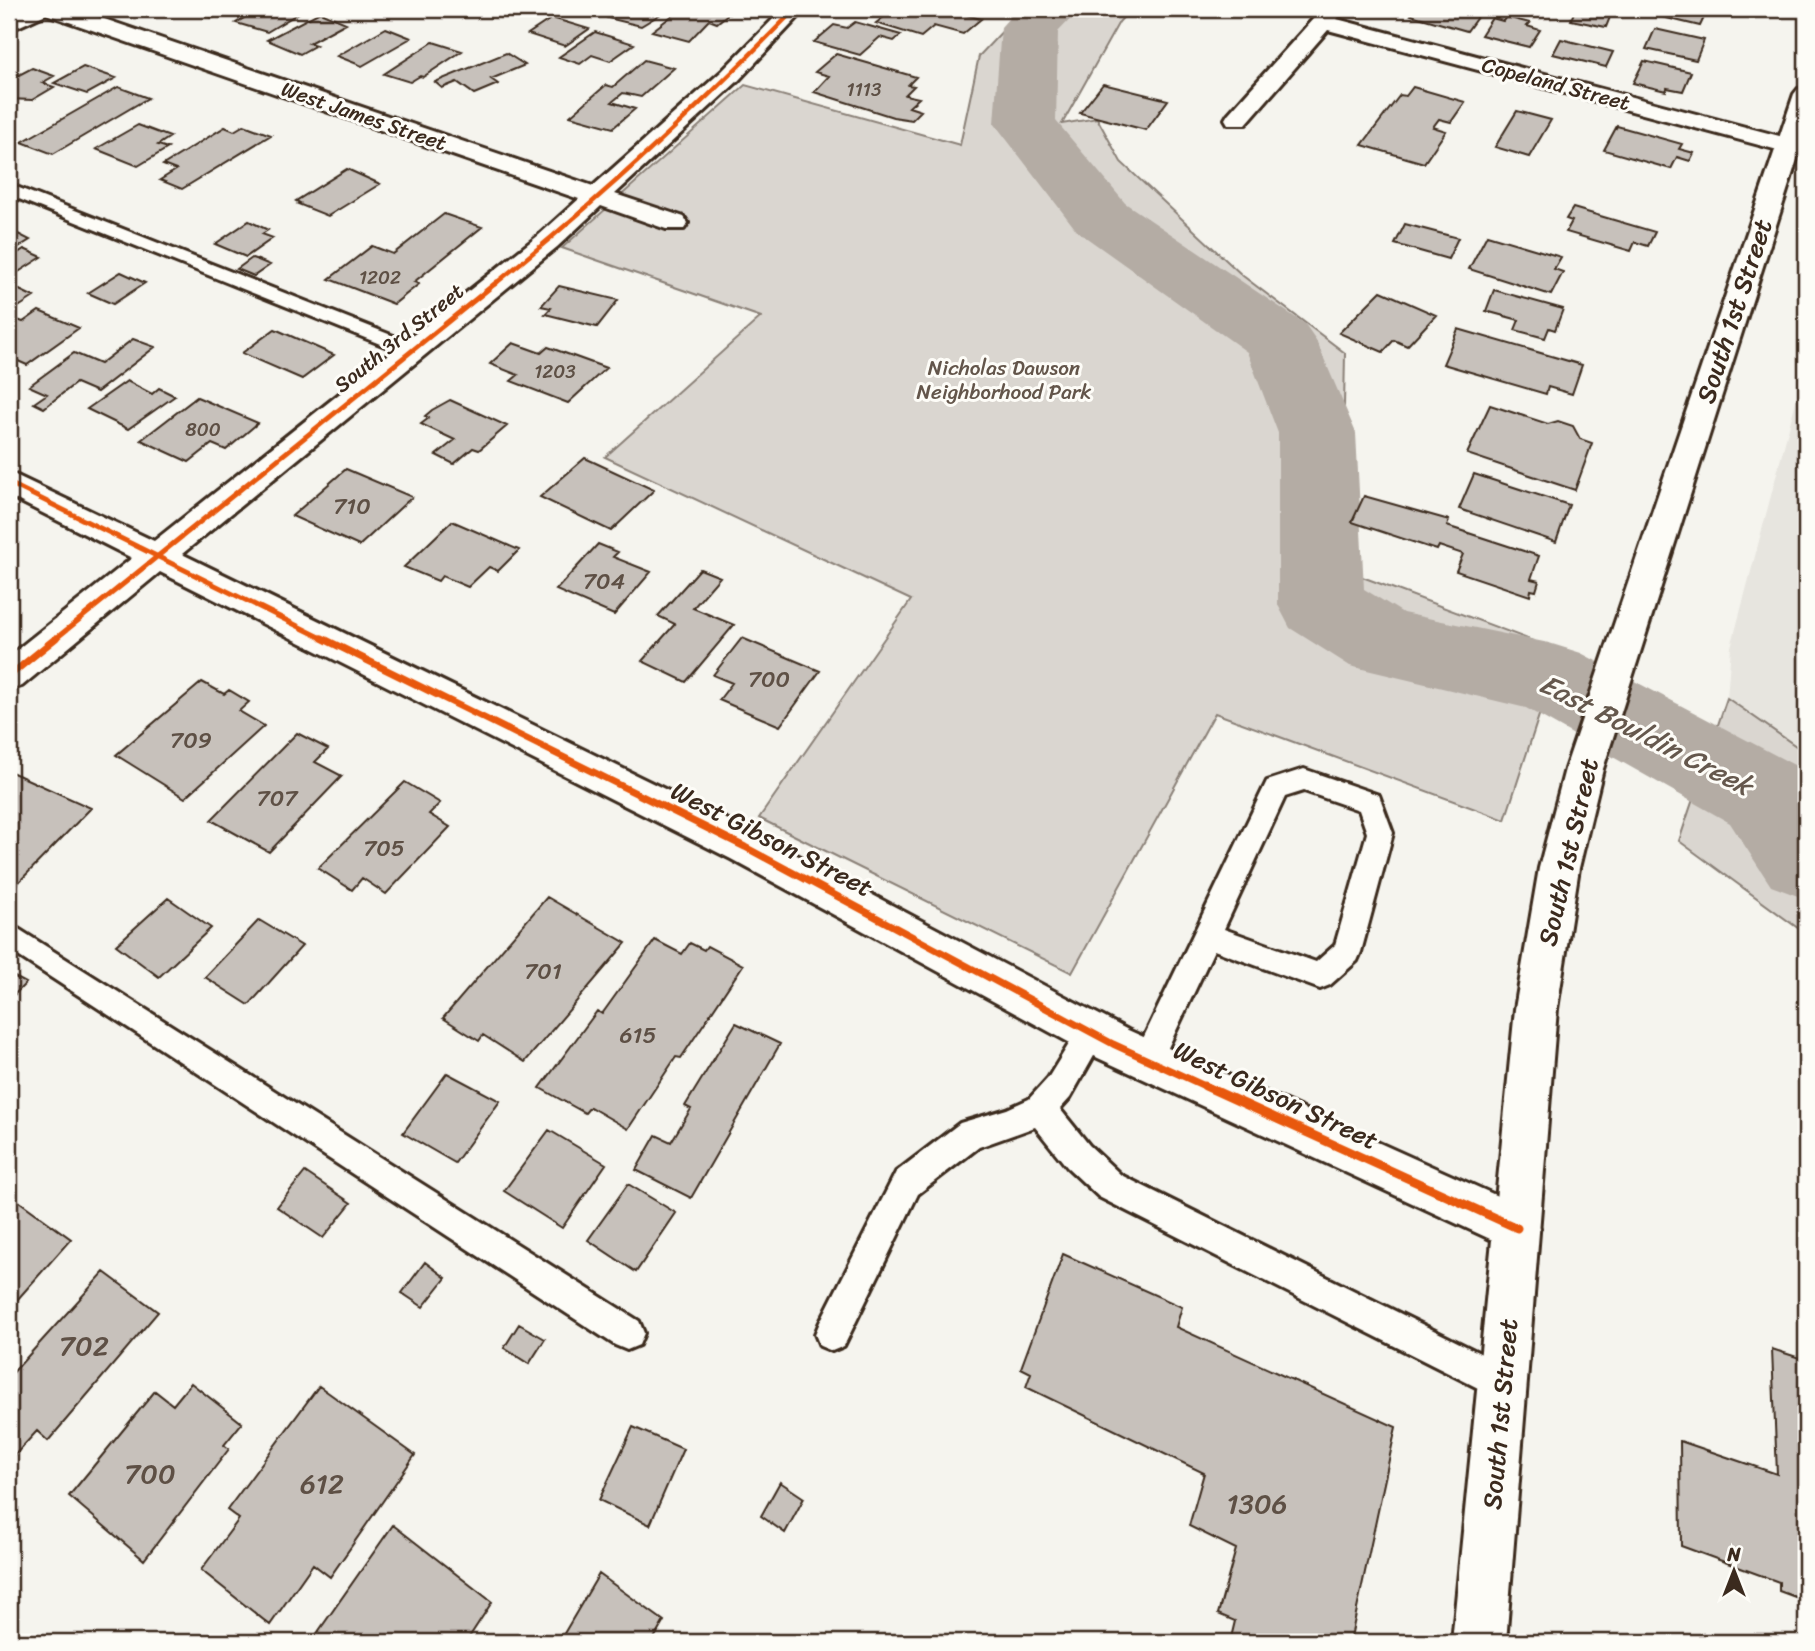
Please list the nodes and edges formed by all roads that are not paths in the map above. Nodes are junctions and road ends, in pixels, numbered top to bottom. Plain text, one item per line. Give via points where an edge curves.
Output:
1 (38, 9) edge
2 (54, 9) edge
3 (795, 9) edge
4 (1329, 16) edge
5 (9, 24) edge
6 (1806, 93) edge
7 (1237, 119) dead end
8 (1788, 146) junction
9 (9, 189) edge
10 (598, 196) junction
11 (675, 223) dead end
12 (412, 350) junction
13 (9, 483) edge
14 (155, 557) junction
15 (9, 676) edge
16 (9, 935) edge
17 (1206, 935) junction
18 (1092, 1032) junction
19 (1148, 1059) junction
20 (1040, 1109) junction
21 (1517, 1228) junction
22 (627, 1333) dead end
23 (832, 1334) dead end
24 (1502, 1382) junction
25 (1479, 1642) edge

1 - 5 street
2 - 10 street, West James Street
3 - 10 street, South 3rd Street via 730,76
4 - 7 street
4 - 8 street, Copeland Street
6 - 8 street, South 1st Street
8 - 21 street, South 1st Street via 1584,769 1559,867 1536,1009
9 - 12 lane
10 - 11 street, West James Street
10 - 12 street, South 3rd Street
12 - 14 street, South 3rd Street
13 - 14 street, West Gibson Street
14 - 15 street, South 3rd Street
14 - 18 street, West Gibson Street via 746,847
16 - 22 lane
17 - 17 lane via 1276,789 1304,780 1370,803 1380,833 1347,951 1320,976
17 - 19 lane
18 - 19 street, West Gibson Street
18 - 20 lane via 1059,1088
19 - 21 street, West Gibson Street
20 - 23 lane via 1012,1124 971,1134 908,1183
20 - 24 lane via 1110,1186
21 - 24 street, South 1st Street
24 - 25 street, South 1st Street

